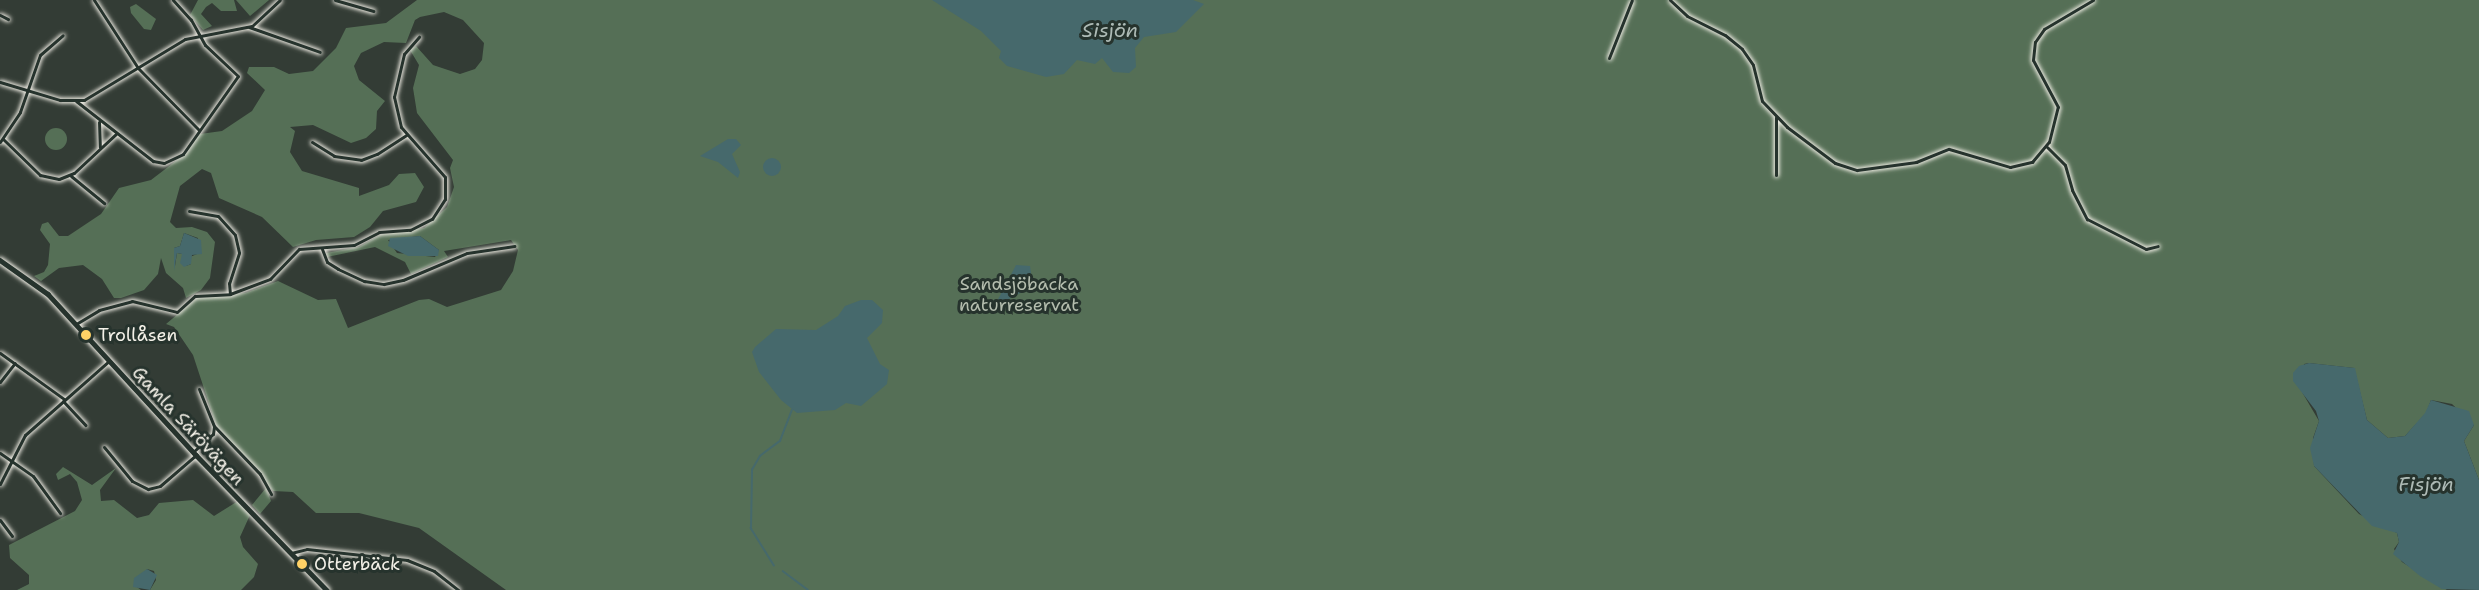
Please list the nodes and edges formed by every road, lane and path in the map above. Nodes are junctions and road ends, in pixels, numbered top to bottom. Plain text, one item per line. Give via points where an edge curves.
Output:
1 (94, 0) edge
2 (173, 0) edge
3 (280, 0) edge
4 (335, 0) edge
5 (1632, 0) edge
6 (1670, 0) edge
7 (2093, 0) edge
8 (373, 11) dead end
9 (0, 15) edge
10 (8, 19) dead end
11 (249, 27) junction
12 (63, 34) dead end
13 (198, 35) junction
14 (419, 37) dead end
15 (320, 52) dead end
16 (1609, 58) dead end
17 (138, 68) junction
18 (0, 82) edge
19 (28, 91) junction
20 (76, 101) junction
21 (96, 117) junction
22 (1776, 117) junction
23 (199, 130) junction
24 (116, 134) junction
25 (406, 135) junction
26 (2, 140) edge
27 (312, 142) dead end
28 (2047, 147) junction
29 (98, 151) junction
30 (1776, 175) dead end
31 (70, 176) junction
32 (104, 203) dead end
33 (189, 211) dead end
34 (513, 246) dead end
35 (2158, 246) dead end
36 (322, 249) junction
37 (0, 260) edge
38 (230, 294) junction
39 (76, 324) junction
40 (0, 352) edge
41 (109, 361) junction
42 (15, 363) junction
43 (0, 382) edge
44 (199, 389) dead end
45 (64, 400) junction
46 (85, 426) dead end
47 (214, 426) junction
48 (104, 447) dead end
49 (0, 453) edge
50 (194, 453) junction
51 (12, 459) junction
52 (0, 484) edge
53 (271, 494) dead end
54 (60, 513) dead end
55 (0, 520) edge
56 (12, 536) dead end
57 (291, 553) junction
58 (327, 590) edge
59 (458, 590) edge

1 - 17 street
2 - 13 street via 191,20
3 - 11 street
4 - 8 street
5 - 16 street
6 - 22 street via 1687,16 1725,35 1742,49 1753,65 1762,101
7 - 28 street via 2044,29 2035,42 2033,60 2058,107
9 - 10 street
11 - 13 street
11 - 15 street
12 - 19 street via 40,56
13 - 17 street
13 - 23 street via 238,76
14 - 25 street via 406,50 395,80 396,112
17 - 20 street via 94,96
17 - 23 street
18 - 19 street
19 - 20 street
19 - 26 street
20 - 21 street
21 - 24 street
21 - 29 street via 102,133
22 - 28 street via 1835,163 1857,170 1916,162 1949,149 2017,168 2032,162
22 - 30 street
23 - 24 street via 183,154 164,163 148,158
24 - 29 street
25 - 27 street via 361,160 334,156
25 - 36 street via 445,177 445,199 438,213 416,228 383,231 354,245
26 - 31 street via 39,175 54,179
28 - 35 street via 2065,165 2087,219 2146,249
29 - 31 street
31 - 32 street
33 - 38 street via 218,216 235,235 239,253 229,281
34 - 36 street via 467,253 384,284 364,281 338,269 327,262
36 - 38 street via 296,251 275,276
37 - 39 street, Gamla Särövägen via 41,287
38 - 39 street via 195,296 183,309 173,312 146,302 125,302 99,310
39 - 41 street, Gamla Särövägen
40 - 42 street
41 - 45 street
41 - 50 street, Gamla Särövägen
42 - 43 street
42 - 45 street
44 - 47 street
45 - 46 street
45 - 51 street via 26,435
47 - 50 street via 213,434
47 - 53 street via 260,474
48 - 50 street via 132,481 148,489 164,483
49 - 51 street
50 - 57 street, Gamla Särövägen
51 - 52 street
51 - 54 street via 35,478
55 - 56 street
57 - 58 street, Gamla Särövägen
57 - 59 street via 299,549 407,560 434,571

